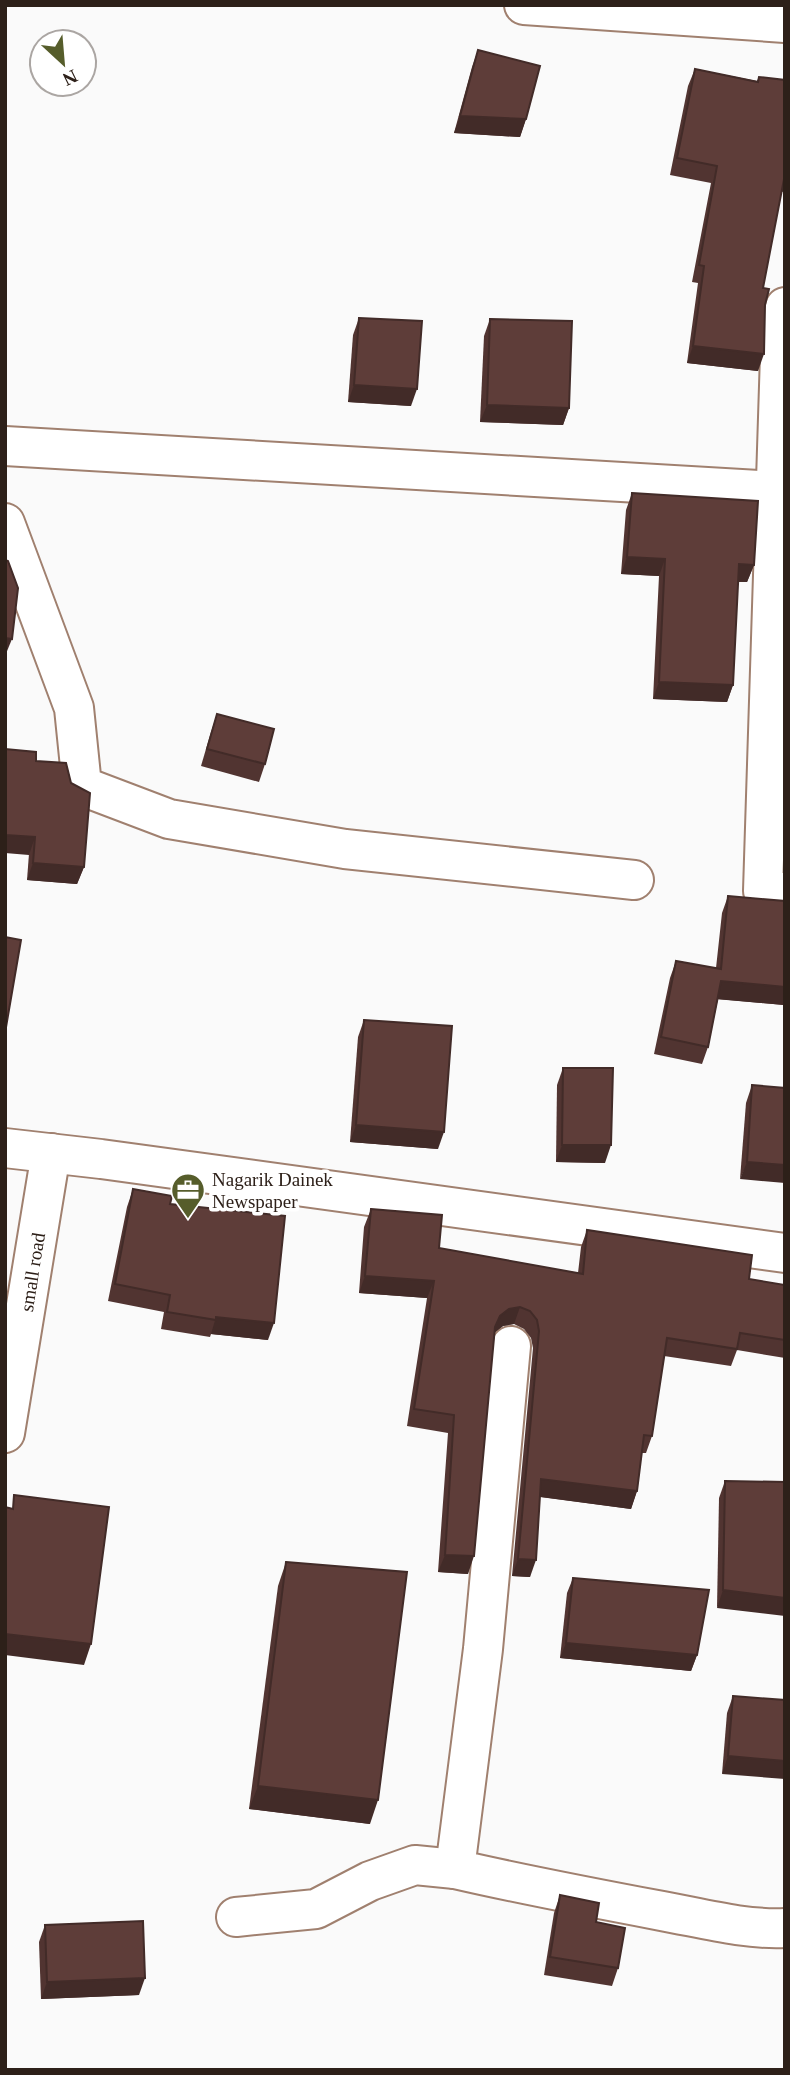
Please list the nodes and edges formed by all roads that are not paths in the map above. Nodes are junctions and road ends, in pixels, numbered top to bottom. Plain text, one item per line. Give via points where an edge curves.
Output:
1 (524, 5) edge
2 (785, 23) edge
3 (785, 307) edge
4 (5, 446) edge
5 (776, 491) junction
6 (5, 523) edge
7 (634, 880) dead end
8 (785, 892) edge
9 (5, 1148) edge
10 (51, 1153) junction
11 (785, 1253) edge
12 (511, 1346) dead end
13 (5, 1433) edge
14 (455, 1869) junction
15 (236, 1917) dead end
16 (785, 1928) edge

1 - 2 street
3 - 5 street
4 - 5 street
5 - 8 street via 763,891
6 - 7 street via 74,708 82,786 169,819 345,849
9 - 10 street
10 - 11 street
10 - 13 street, small road
12 - 14 street via 483,1649
14 - 15 street via 415,1865 370,1881 316,1909
14 - 16 street via 684,1915

